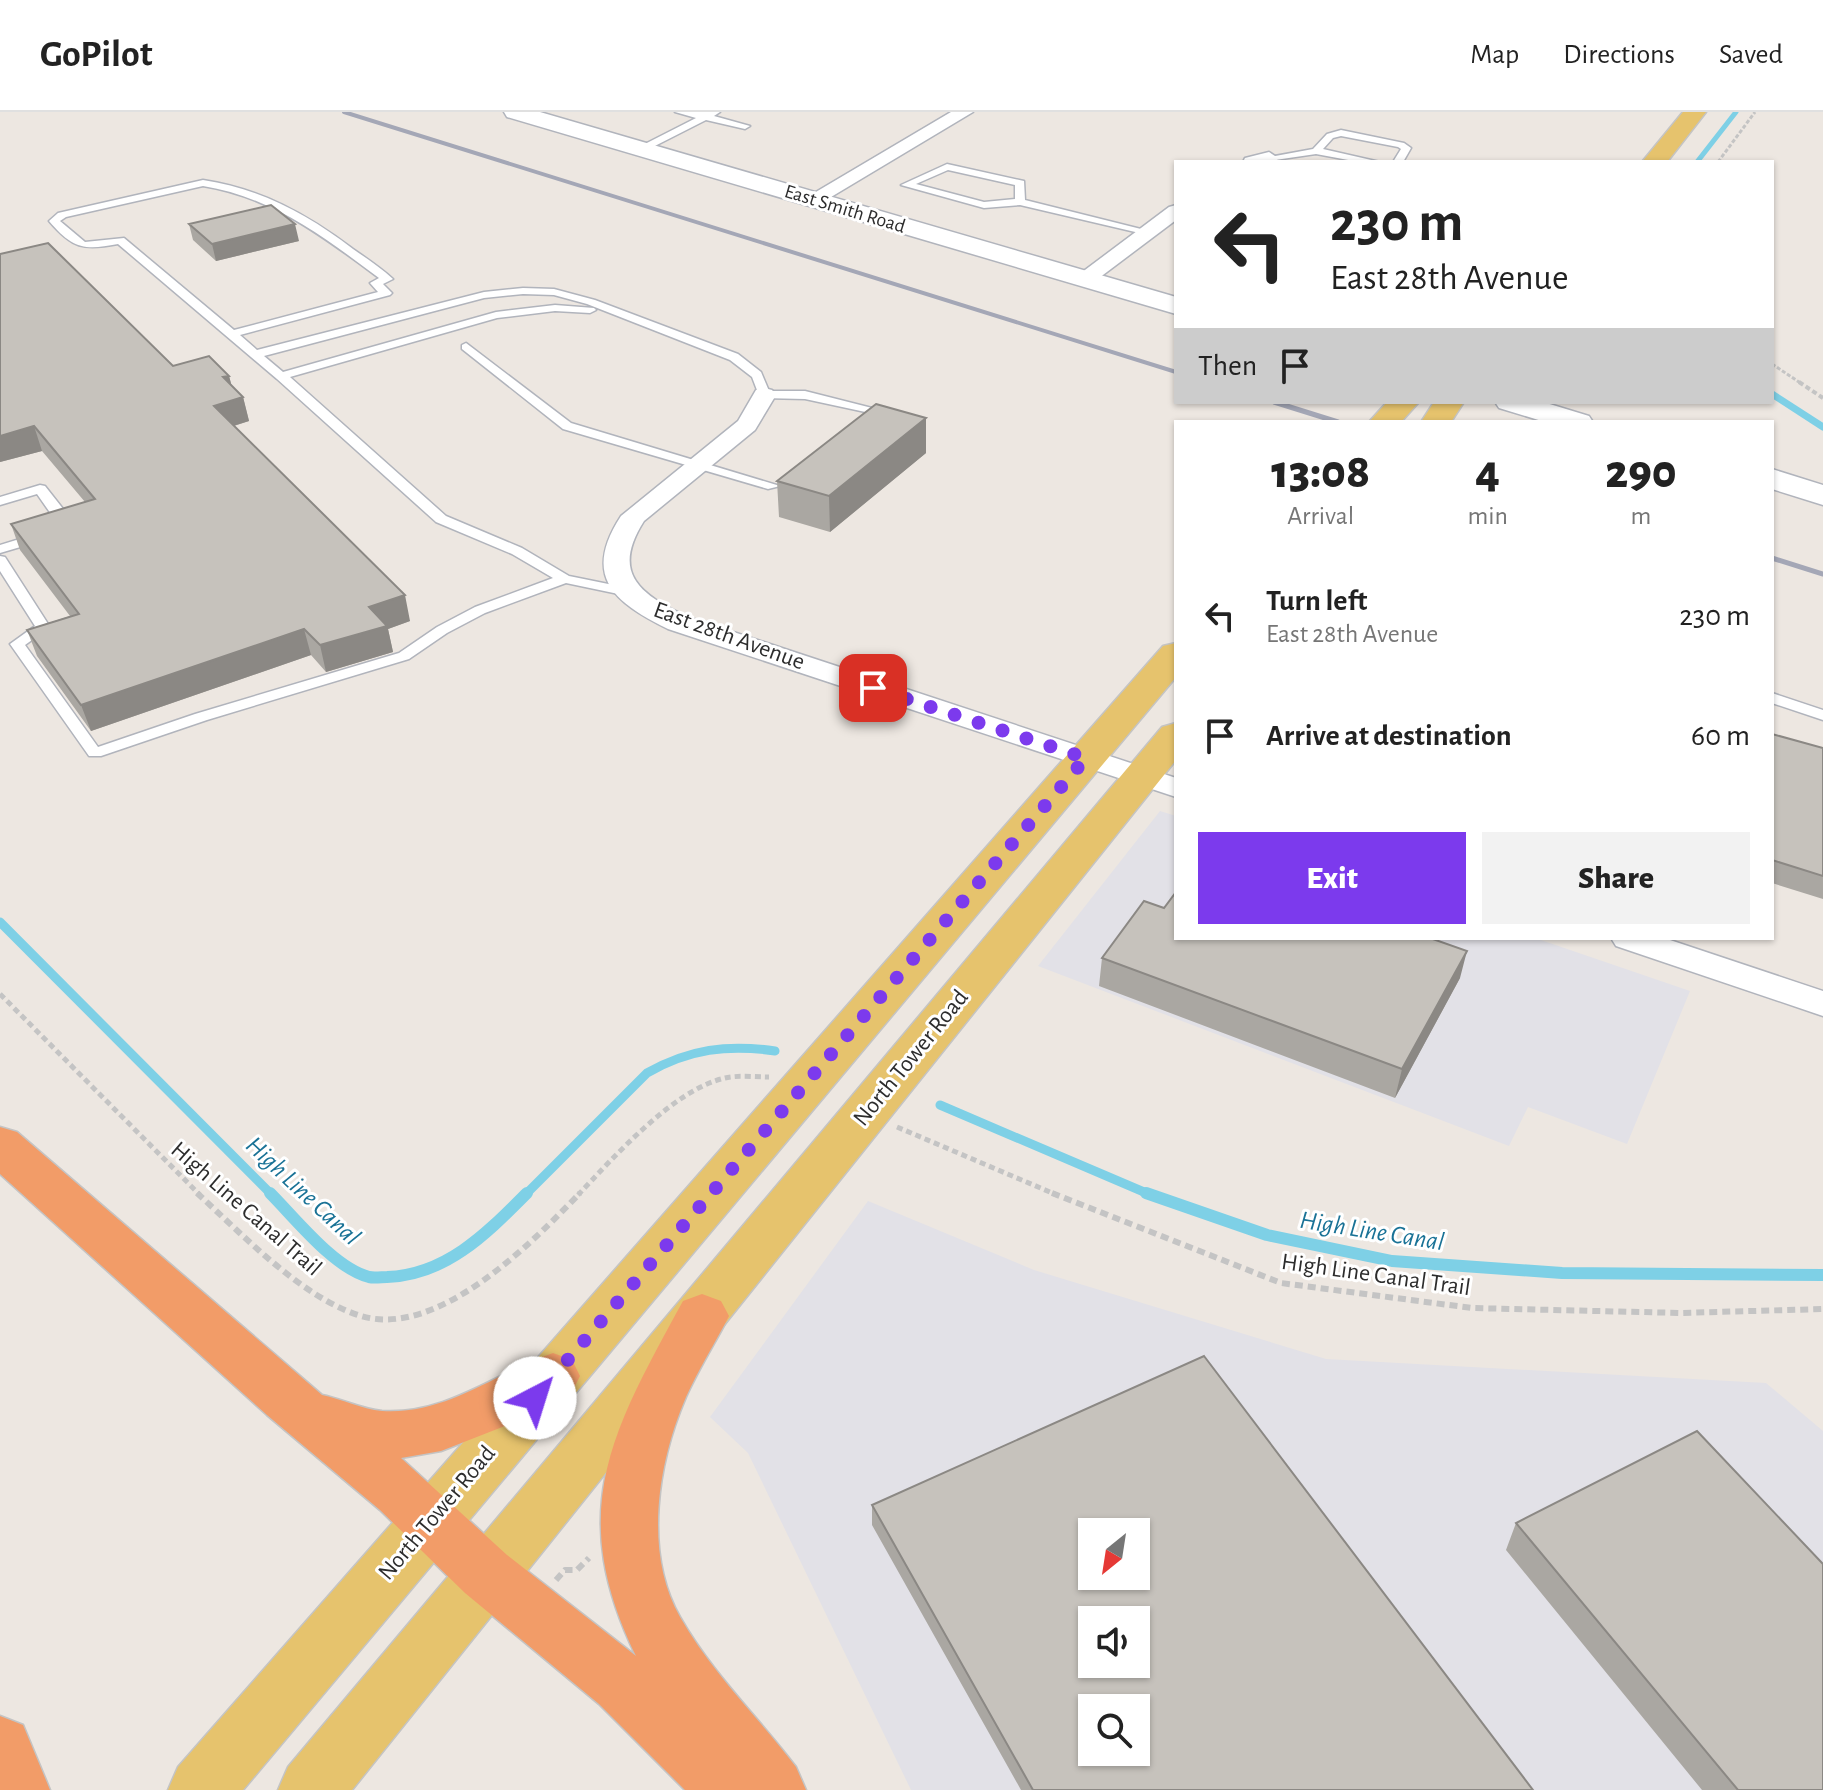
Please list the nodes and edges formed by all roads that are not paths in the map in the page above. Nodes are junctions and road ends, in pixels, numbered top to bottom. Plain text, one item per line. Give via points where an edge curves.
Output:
1 (515, 112) edge
2 (680, 112) edge
3 (715, 112) edge
4 (964, 112) edge
5 (1695, 112) edge
6 (705, 118) junction
7 (745, 126) dead end
8 (642, 149) junction
9 (1316, 151) junction
10 (1260, 160) edge
11 (1364, 160) edge
12 (1399, 160) edge
13 (1656, 160) edge
14 (814, 199) junction
15 (1020, 202) junction
16 (1174, 212) edge
17 (1148, 232) junction
18 (1084, 280) junction
19 (1174, 305) edge
20 (623, 315) junction
21 (232, 334) junction
22 (466, 347) dead end
23 (256, 354) junction
24 (281, 376) junction
25 (764, 395) junction
26 (1402, 404) edge
27 (1517, 404) edge
28 (870, 409) edge
29 (1386, 420) edge
30 (1571, 420) edge
31 (699, 465) junction
32 (1774, 480) edge
33 (773, 486) dead end
34 (1823, 495) edge
35 (0, 501) edge
36 (0, 533) edge
37 (0, 548) edge
38 (0, 560) edge
39 (565, 579) junction
40 (628, 592) junction
41 (1174, 656) edge
42 (1774, 699) edge
43 (1823, 715) edge
44 (1174, 741) edge
45 (1086, 758) junction
46 (1159, 782) edge
47 (1634, 940) edge
48 (1823, 1004) edge
49 (0, 1145) edge
50 (702, 1316) junction
51 (553, 1376) junction
52 (287, 1399) junction
53 (431, 1521) junction
54 (486, 1574) junction
55 (0, 1747) edge
56 (209, 1780) edge
57 (17, 1790) edge
58 (311, 1790) edge
59 (728, 1790) edge
60 (773, 1790) edge

1 - 8 street, East Smith Road
2 - 6 lane
3 - 6 lane
4 - 14 street
5 - 13 main road
6 - 7 lane
6 - 8 lane
8 - 14 street, East Smith Road
9 - 10 lane
9 - 11 lane
9 - 12 lane via 1341,133 1401,145 1406,148
14 - 18 street, East Smith Road
15 - 15 lane via 984,205 906,185 947,167 1020,183
15 - 17 lane
16 - 17 street
17 - 18 street
18 - 19 street, East Smith Road
20 - 23 lane via 554,292 523,291 472,298
20 - 24 lane via 555,308 496,315
20 - 25 lane via 734,357 757,375
21 - 21 lane via 120,240 79,245 54,221 203,183 219,184 292,209 387,279 376,283 386,293
21 - 23 lane
22 - 31 lane via 567,426
23 - 24 lane
24 - 39 lane via 441,519 517,551
25 - 28 lane via 805,395
25 - 31 street, East 28th Avenue via 747,425
26 - 29 main road
27 - 30 street
31 - 33 lane
31 - 40 street, East 28th Avenue via 634,516 617,541 615,566
32 - 34 street
35 - 37 lane via 40,489 70,527
36 - 37 lane via 5,542
38 - 39 lane via 43,627 17,644 95,753 404,656 496,600
39 - 40 lane
40 - 45 street, East 28th Avenue via 678,623
41 - 45 main road, North Tower Road
42 - 43 lane
44 - 46 main road, North Tower Road
45 - 46 street, East 28th Avenue
45 - 51 main road, North Tower Road
46 - 50 main road, North Tower Road
47 - 48 street
49 - 52 highway
50 - 54 main road, North Tower Road
50 - 60 highway via 647,1428 631,1510 630,1546 638,1590 657,1637
51 - 52 highway via 468,1420 413,1434 378,1435 339,1427
51 - 53 main road, North Tower Road
52 - 53 highway
53 - 54 highway
53 - 56 main road, North Tower Road
54 - 58 main road, North Tower Road
54 - 59 highway via 621,1683
55 - 57 highway

